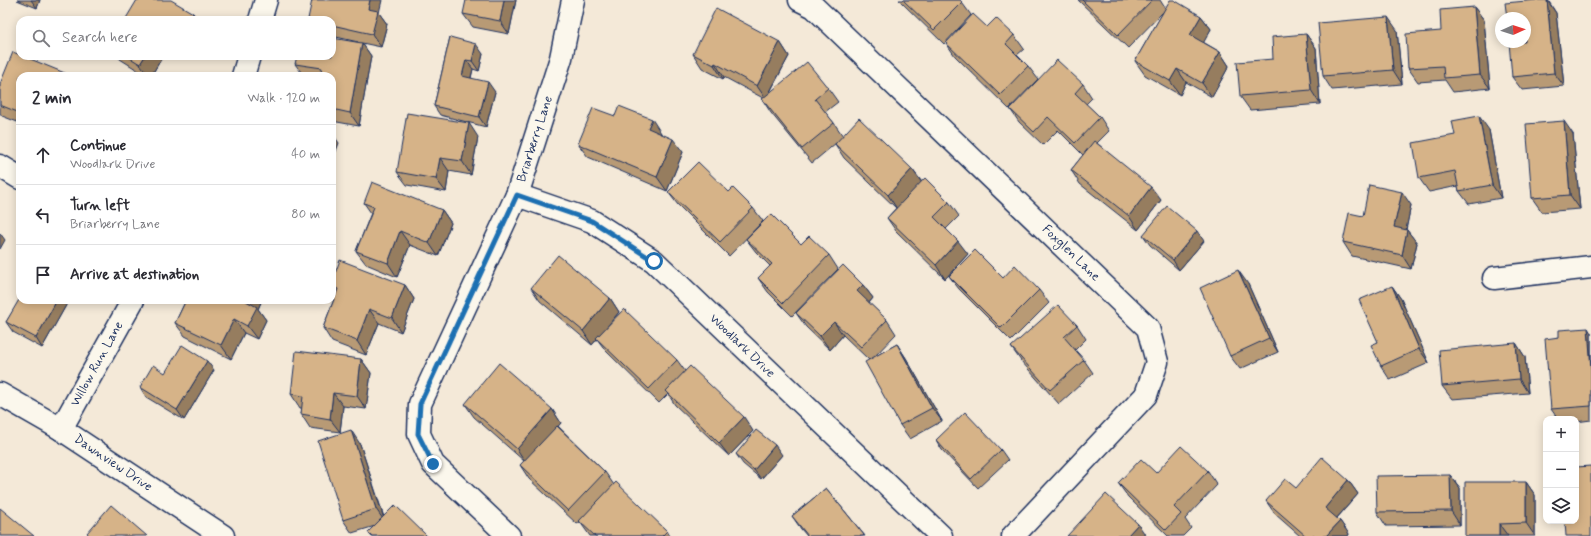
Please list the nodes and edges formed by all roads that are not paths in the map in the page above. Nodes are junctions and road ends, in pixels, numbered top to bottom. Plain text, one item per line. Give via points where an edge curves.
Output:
1 (266, 0) edge
2 (573, 0) edge
3 (800, 0) edge
4 (261, 16) edge
5 (248, 60) edge
6 (244, 72) edge
7 (0, 166) edge
8 (16, 176) edge
9 (517, 195) junction
10 (1591, 267) edge
11 (1494, 278) dead end
12 (131, 304) edge
13 (0, 394) edge
14 (61, 429) junction
15 (223, 536) edge
16 (509, 536) edge
17 (941, 536) edge
18 (1012, 536) edge

1 - 4 street
2 - 9 street, Briarberry Lane via 561,58
3 - 18 street, Foxglen Lane via 814,7 1148,328 1157,362 1146,395
5 - 6 street
7 - 8 street
9 - 16 street, Briarberry Lane via 420,404 418,434 433,464
9 - 17 street, Woodlark Drive via 592,221 654,261
10 - 11 street
12 - 14 street, Willow Run Lane
13 - 14 street, Dawnview Drive
14 - 15 street, Dawnview Drive

